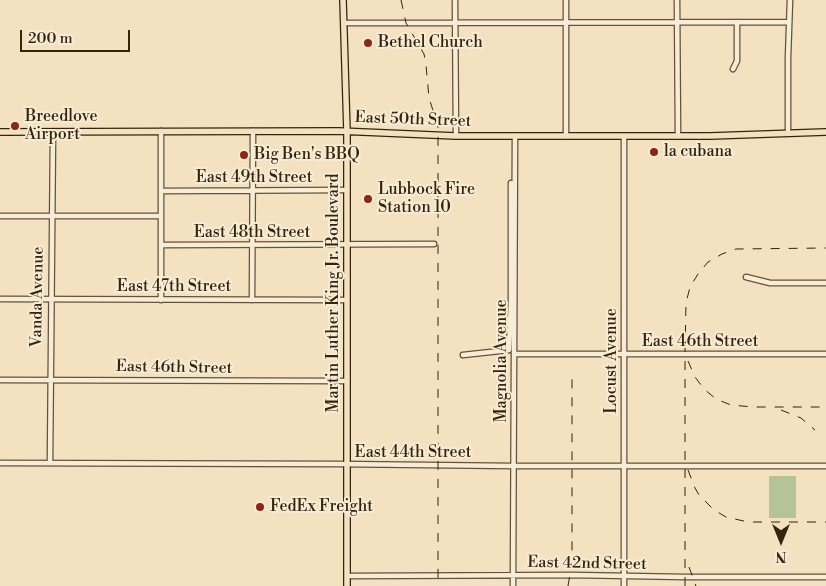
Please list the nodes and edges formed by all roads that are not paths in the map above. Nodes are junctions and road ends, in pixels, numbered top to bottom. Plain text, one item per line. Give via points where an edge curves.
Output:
1 (343, 0) edge
2 (455, 0) edge
3 (566, 0) edge
4 (677, 0) edge
5 (790, 0) edge
6 (566, 22) junction
7 (677, 22) junction
8 (737, 22) junction
9 (789, 22) junction
10 (344, 23) junction
11 (455, 23) junction
12 (733, 68) dead end
13 (161, 131) junction
14 (252, 131) junction
15 (0, 132) edge
16 (52, 132) junction
17 (348, 132) junction
18 (826, 132) edge
19 (788, 133) junction
20 (456, 136) junction
21 (515, 136) junction
22 (566, 136) junction
23 (624, 136) junction
24 (678, 136) junction
25 (510, 183) dead end
26 (347, 190) junction
27 (161, 191) junction
28 (252, 191) junction
29 (0, 216) edge
30 (52, 216) junction
31 (161, 216) junction
32 (434, 244) dead end
33 (161, 245) junction
34 (252, 245) junction
35 (347, 245) junction
36 (746, 277) dead end
37 (826, 283) edge
38 (0, 299) edge
39 (51, 299) junction
40 (161, 300) junction
41 (252, 300) junction
42 (347, 300) junction
43 (514, 354) junction
44 (826, 354) edge
45 (463, 355) dead end
46 (624, 355) junction
47 (0, 380) edge
48 (50, 380) junction
49 (347, 380) junction
50 (0, 463) edge
51 (50, 463) junction
52 (347, 465) junction
53 (513, 466) junction
54 (624, 466) junction
55 (826, 466) edge
56 (347, 576) junction
57 (513, 576) junction
58 (624, 577) junction
59 (826, 577) edge
60 (347, 586) edge
61 (514, 586) edge
62 (624, 586) edge

1 - 10 main road, Martin Luther King Jr. Boulevard
2 - 11 street
3 - 6 street
4 - 7 street
5 - 9 street
6 - 7 street
6 - 11 street
6 - 22 street
7 - 8 street
7 - 24 street
8 - 9 street
8 - 12 street via 737,61
9 - 19 street
10 - 11 street
10 - 17 main road, Martin Luther King Jr. Boulevard
11 - 20 street
13 - 14 main road, East 50th Street
13 - 16 main road, East 50th Street
13 - 27 street
14 - 17 main road, East 50th Street
14 - 28 street
15 - 16 main road, East 50th Street
16 - 30 street, Vanda Avenue
17 - 20 main road, East 50th Street
17 - 26 main road, Martin Luther King Jr. Boulevard
18 - 19 main road, East 50th Street
19 - 24 main road, East 50th Street
20 - 21 main road, East 50th Street
21 - 22 main road, East 50th Street
21 - 43 street, Magnolia Avenue
22 - 23 main road, East 50th Street
23 - 24 main road, East 50th Street
23 - 46 street, Locust Avenue
25 - 45 street via 509,350
26 - 28 street, East 49th Street
26 - 35 main road, Martin Luther King Jr. Boulevard
27 - 28 street, East 49th Street
27 - 31 street
28 - 34 street
29 - 30 street
30 - 31 street
30 - 39 street, Vanda Avenue
31 - 33 street
32 - 35 street, East 48th Street
33 - 34 street, East 48th Street
33 - 40 street
34 - 35 street, East 48th Street
34 - 41 street
35 - 42 main road, Martin Luther King Jr. Boulevard
36 - 37 street via 770,283
38 - 39 street, East 47th Street
39 - 40 street, East 47th Street
39 - 48 street, Vanda Avenue
40 - 41 street, East 47th Street
41 - 42 street, East 47th Street
42 - 49 main road, Martin Luther King Jr. Boulevard
43 - 46 street, East 46th Street
43 - 53 street, Magnolia Avenue
44 - 46 street, East 46th Street
46 - 54 street, Locust Avenue
47 - 48 street, East 46th Street
48 - 49 street, East 46th Street
48 - 51 street, Vanda Avenue
49 - 52 main road, Martin Luther King Jr. Boulevard
50 - 51 street, East 44th Street
51 - 52 street, East 44th Street
52 - 53 street, East 44th Street
52 - 56 main road, Martin Luther King Jr. Boulevard
53 - 54 street, East 44th Street
53 - 57 street, Magnolia Avenue
54 - 55 street, East 44th Street
54 - 58 street, Locust Avenue
56 - 57 street, East 42nd Street
56 - 60 main road, Martin Luther King Jr. Boulevard
57 - 58 street, East 42nd Street
57 - 61 street, Magnolia Avenue
58 - 59 street, East 42nd Street
58 - 62 street, Locust Avenue

